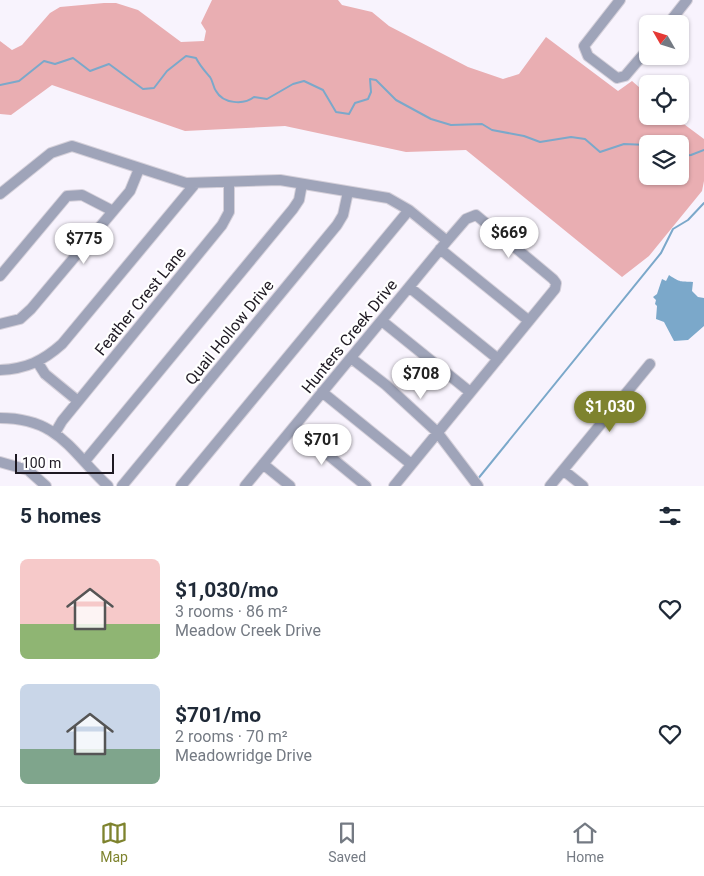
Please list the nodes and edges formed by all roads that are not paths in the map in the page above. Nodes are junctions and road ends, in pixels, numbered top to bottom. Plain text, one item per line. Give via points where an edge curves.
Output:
1 (620, 0) edge
2 (687, 0) edge
3 (675, 15) edge
4 (639, 60) edge
5 (139, 169) junction
6 (229, 182) junction
7 (195, 184) junction
8 (302, 184) junction
9 (348, 192) junction
10 (0, 194) edge
11 (408, 210) junction
12 (113, 211) junction
13 (443, 245) junction
14 (0, 276) edge
15 (409, 287) junction
16 (382, 320) junction
17 (530, 321) junction
18 (0, 324) edge
19 (351, 358) junction
20 (498, 359) junction
21 (38, 363) junction
22 (650, 364) dead end
23 (0, 370) edge
24 (322, 392) junction
25 (470, 392) junction
26 (78, 401) junction
27 (0, 418) edge
28 (294, 427) junction
29 (55, 432) junction
30 (437, 432) junction
31 (84, 461) junction
32 (0, 462) edge
33 (263, 464) junction
34 (411, 464) junction
35 (563, 470) junction
36 (46, 486) edge
37 (108, 486) edge
38 (122, 486) edge
39 (181, 486) edge
40 (245, 486) edge
41 (290, 486) edge
42 (366, 486) edge
43 (394, 486) edge
44 (478, 486) edge
45 (550, 486) edge
46 (583, 486) edge

1 - 4 street via 584,46 588,56 617,78 625,76
2 - 3 street
5 - 7 street
5 - 10 street via 82,148 60,148
5 - 12 street via 130,190
6 - 7 street
6 - 8 street via 280,180
6 - 26 street, Feather Crest Lane via 229,212 222,225
7 - 21 street via 62,344
8 - 9 street
8 - 31 street via 293,209
9 - 11 street via 388,198
9 - 38 street, Quail Hollow Drive via 343,215 337,225
11 - 13 street
11 - 39 street
12 - 14 street via 82,195 67,196
12 - 18 street via 31,309 20,319
13 - 15 street, Hunters Creek Drive
13 - 17 street
13 - 17 street, Hunters Creek Drive via 472,215 553,279 556,287
15 - 16 street, Hunters Creek Drive
15 - 20 street
16 - 19 street, Hunters Creek Drive
16 - 25 street
17 - 20 street
19 - 24 street, Hunters Creek Drive
19 - 30 street
20 - 25 street
21 - 23 street via 23,369
21 - 26 street via 45,374
22 - 35 street
24 - 28 street, Hunters Creek Drive
24 - 34 street
25 - 30 street
26 - 29 street, Feather Crest Lane
27 - 29 street via 12,418
28 - 33 street, Hunters Creek Drive
28 - 42 street
29 - 31 street
30 - 34 street
30 - 44 street
31 - 37 street
32 - 36 street via 28,470
33 - 40 street, Hunters Creek Drive
33 - 41 street
34 - 43 street
35 - 45 street
35 - 46 street

